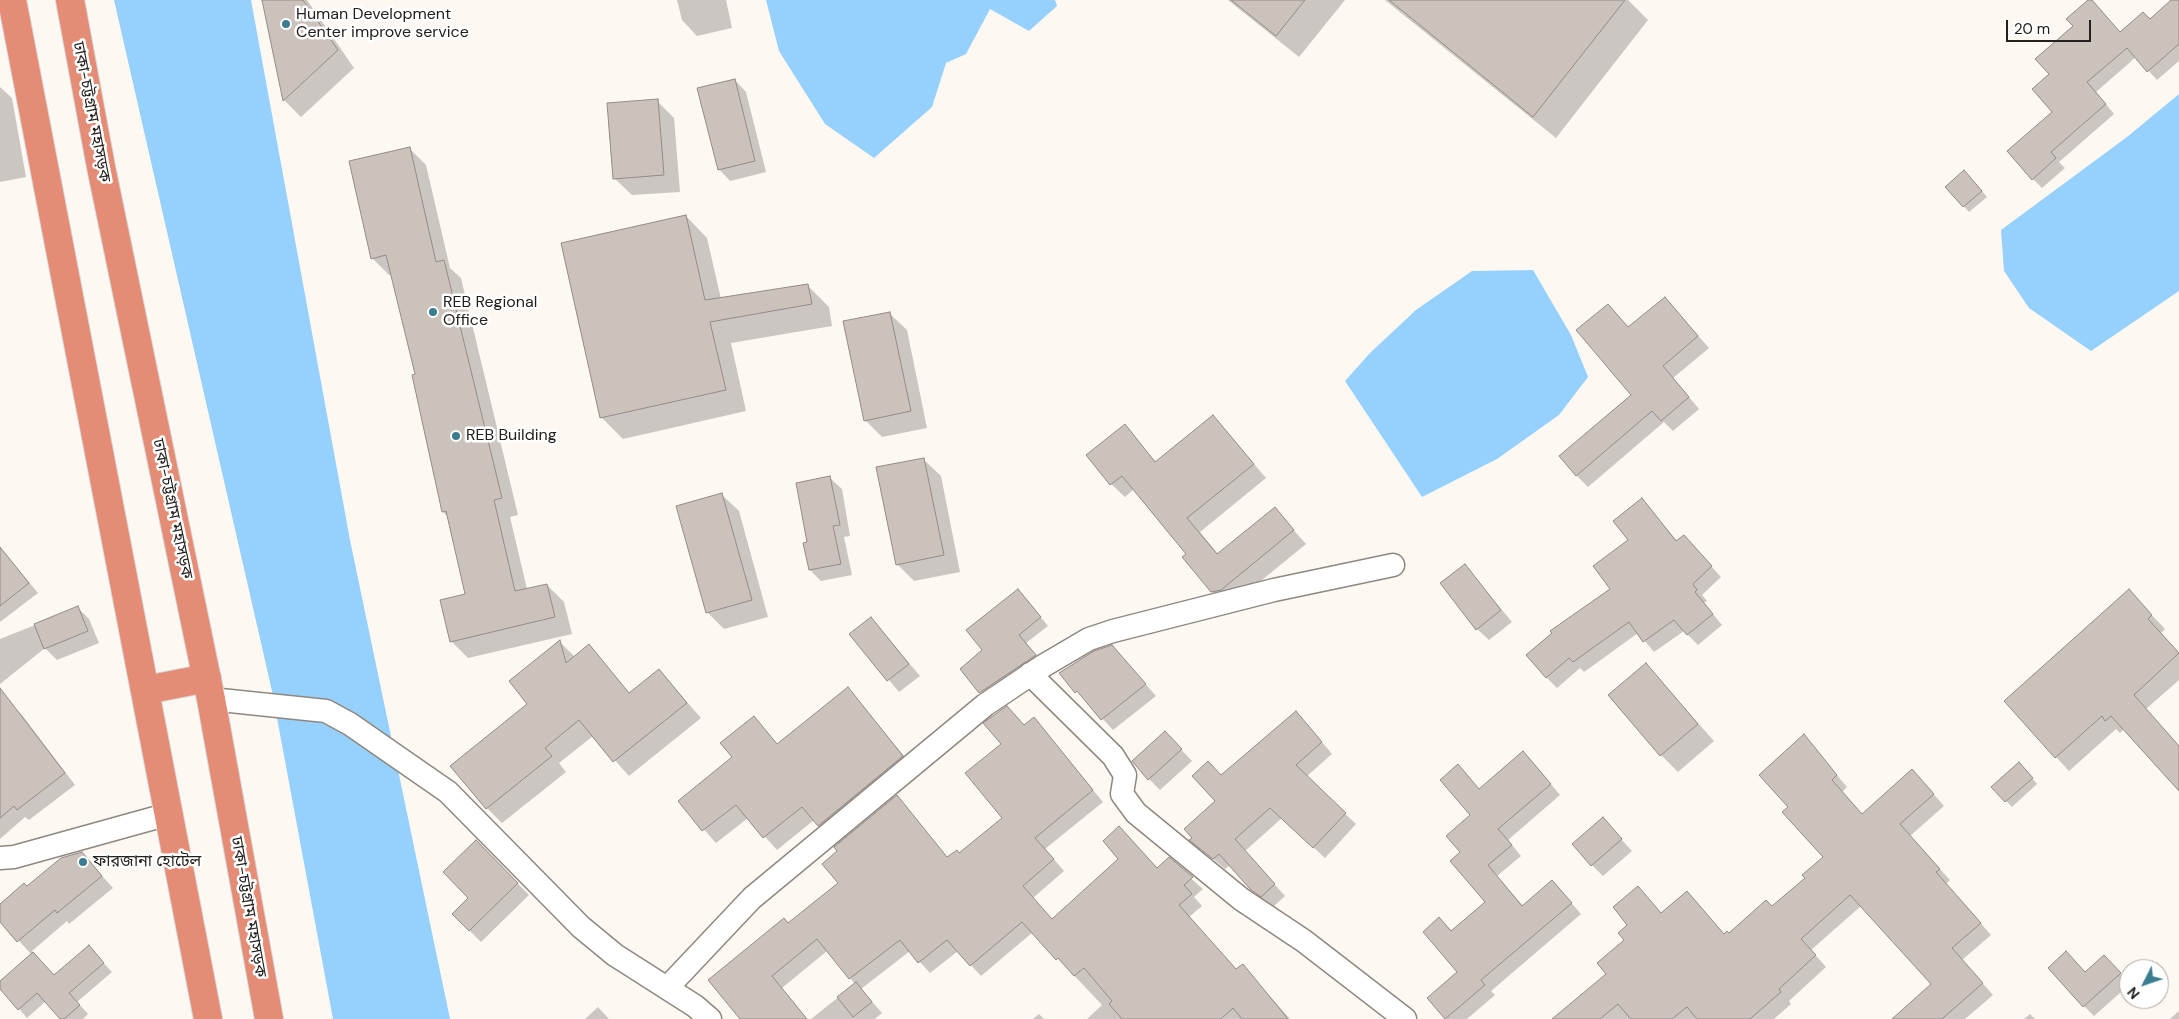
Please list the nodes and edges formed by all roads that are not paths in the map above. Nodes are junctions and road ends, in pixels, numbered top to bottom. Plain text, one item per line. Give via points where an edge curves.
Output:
1 (12, 0) edge
2 (70, 0) edge
3 (1394, 565) dead end
4 (1030, 674) junction
5 (209, 689) junction
6 (146, 690) junction
7 (170, 814) junction
8 (0, 858) edge
9 (667, 988) junction
10 (208, 1019) edge
11 (269, 1019) edge
12 (710, 1019) edge
13 (1404, 1019) edge

1 - 6 highway
2 - 5 highway, ঢাকা-চট্টগ্রাম মহাসড়ক
3 - 4 street via 1274,590 1113,631 1090,639
4 - 9 street via 986,705 752,898
4 - 13 street via 1113,756 1124,776 1122,794 1136,813 1241,899 1304,941
5 - 6 highway
5 - 9 street via 326,711 350,724 448,792 581,926 615,954
5 - 11 highway, ঢাকা-চট্টগ্রাম মহাসড়ক
6 - 7 highway
7 - 8 street via 14,857
7 - 10 highway
9 - 12 street

